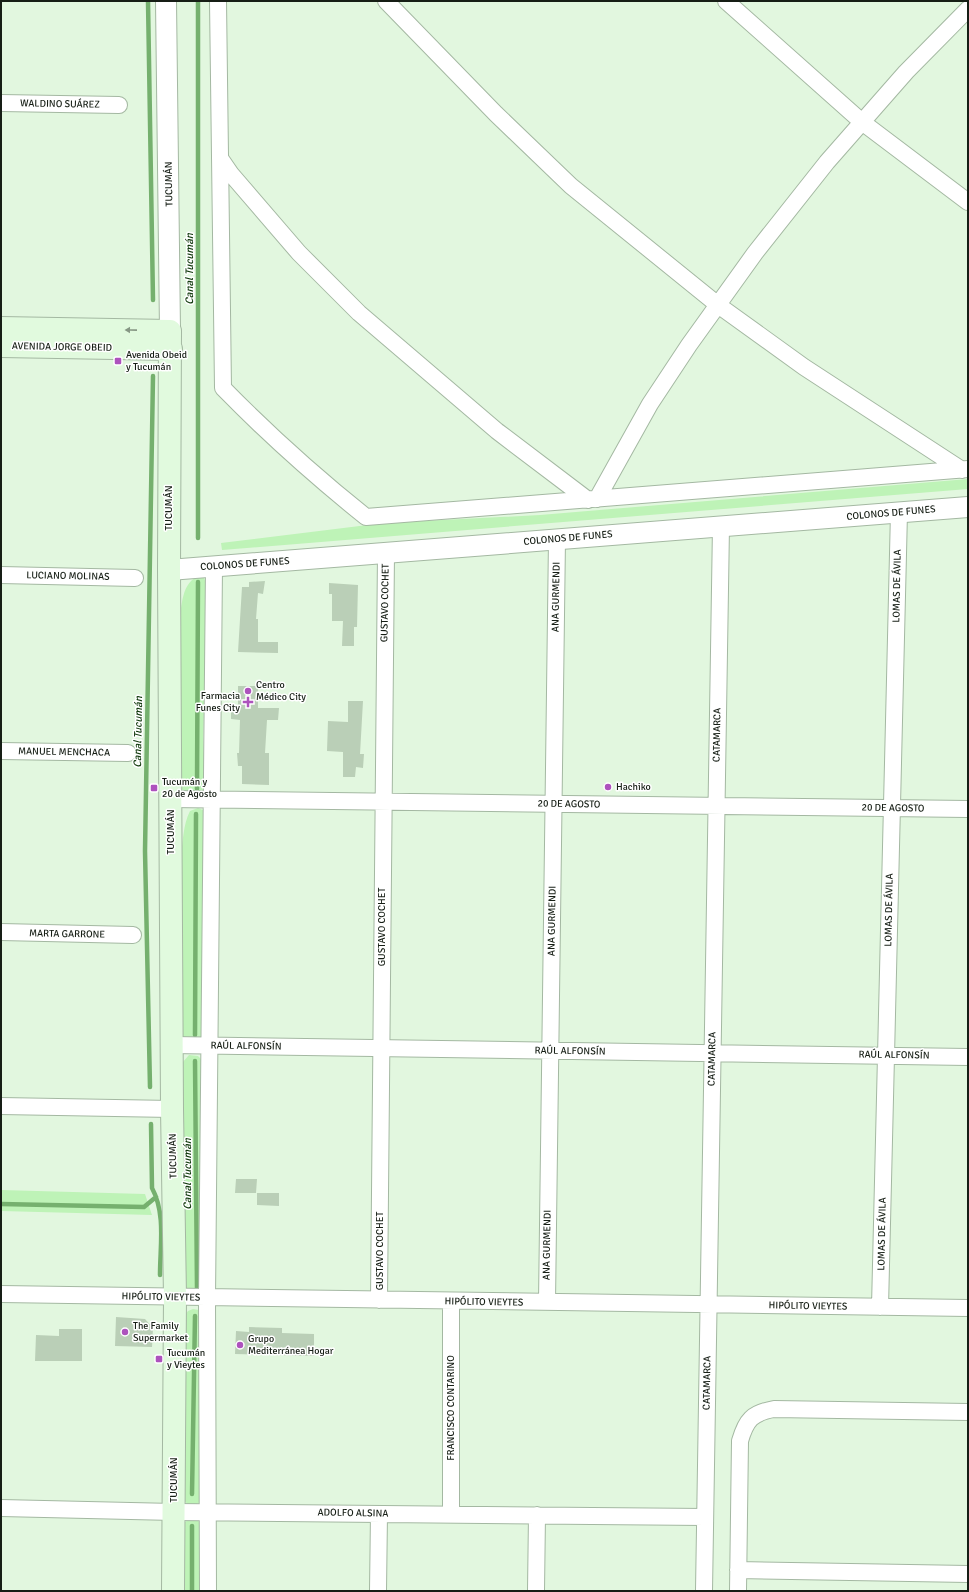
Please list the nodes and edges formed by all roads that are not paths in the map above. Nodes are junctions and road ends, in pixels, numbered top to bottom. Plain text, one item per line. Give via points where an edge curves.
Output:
1 (166, 1) edge
2 (218, 1) edge
3 (386, 1) edge
4 (726, 1) edge
5 (968, 10) edge
6 (1, 103) edge
7 (119, 105) dead end
8 (862, 122) junction
9 (220, 158) junction
10 (968, 202) edge
11 (718, 305) junction
12 (1, 328) edge
13 (170, 340) junction
14 (1, 346) edge
15 (965, 470) edge
16 (592, 499) junction
17 (968, 507) edge
18 (899, 512) junction
19 (721, 526) junction
20 (557, 539) junction
21 (386, 553) junction
22 (214, 567) junction
23 (169, 570) junction
24 (1, 575) edge
25 (136, 578) dead end
26 (1, 751) edge
27 (128, 753) dead end
28 (170, 799) junction
29 (212, 800) junction
30 (384, 802) junction
31 (553, 804) junction
32 (716, 806) junction
33 (891, 808) junction
34 (968, 809) edge
35 (1, 932) edge
36 (133, 935) dead end
37 (172, 1045) junction
38 (210, 1046) junction
39 (382, 1048) junction
40 (550, 1050) junction
41 (712, 1053) junction
42 (886, 1055) junction
43 (968, 1057) edge
44 (1, 1106) edge
45 (172, 1109) junction
46 (1, 1294) edge
47 (175, 1297) junction
48 (208, 1298) junction
49 (379, 1300) junction
50 (451, 1301) junction
51 (547, 1302) junction
52 (708, 1305) junction
53 (880, 1307) junction
54 (968, 1308) edge
55 (968, 1412) edge
56 (1, 1508) edge
57 (174, 1512) junction
58 (209, 1512) junction
59 (379, 1514) junction
60 (451, 1514) junction
61 (537, 1515) junction
62 (705, 1517) junction
63 (738, 1570) junction
64 (968, 1574) edge
65 (173, 1591) edge
66 (208, 1591) edge
67 (378, 1591) edge
68 (536, 1591) edge
69 (704, 1591) edge
70 (738, 1591) edge

1 - 13 street, TUCUMÁN
2 - 9 street
3 - 11 street via 496,114 571,186
4 - 8 street
5 - 8 street via 906,72
6 - 7 street, WALDINO SUÁREZ
8 - 10 street
8 - 11 street via 822,168
9 - 16 street via 290,242 359,313 497,431
9 - 16 street via 223,388 257,423 314,475 366,517
11 - 15 street via 804,367
11 - 16 street via 650,404
13 -> 12 main road, AVENIDA JORGE OBEID
13 - 14 main road, AVENIDA JORGE OBEID
13 - 23 main road, TUCUMÁN
15 - 16 street
17 - 18 street, COLONOS DE FUNES
18 - 19 street, COLONOS DE FUNES
18 - 33 street, LOMAS DE ÁVILA
19 - 20 street, COLONOS DE FUNES
19 - 32 street, CATAMARCA
20 - 21 street, COLONOS DE FUNES
20 - 31 street, ANA GURMENDI
21 - 22 street, COLONOS DE FUNES
21 - 30 street, GUSTAVO COCHET
22 - 23 street, COLONOS DE FUNES
22 - 29 street
23 - 28 main road, TUCUMÁN
24 - 25 street, LUCIANO MOLINAS
26 - 27 street, MANUEL MENCHACA
28 - 29 street, 20 DE AGOSTO
28 - 37 main road, TUCUMÁN
29 - 30 street, 20 DE AGOSTO
29 - 38 street
30 - 31 street, 20 DE AGOSTO
30 - 39 street, GUSTAVO COCHET
31 - 32 street, 20 DE AGOSTO
31 - 40 street, ANA GURMENDI
32 - 33 street, 20 DE AGOSTO
32 - 41 street, CATAMARCA
33 - 34 street, 20 DE AGOSTO
33 - 42 street, LOMAS DE ÁVILA
35 - 36 street, MARTA GARRONE
37 - 38 street, RAÚL ALFONSÍN
37 - 45 main road, TUCUMÁN
38 - 39 street, RAÚL ALFONSÍN
38 - 48 street
39 - 40 street, RAÚL ALFONSÍN
39 - 49 street, GUSTAVO COCHET
40 - 41 street, RAÚL ALFONSÍN
40 - 51 street, ANA GURMENDI
41 - 42 street, RAÚL ALFONSÍN
41 - 52 street, CATAMARCA
42 - 43 street, RAÚL ALFONSÍN
42 - 53 street, LOMAS DE ÁVILA
44 - 45 street
45 - 47 main road, TUCUMÁN
46 - 47 street, HIPÓLITO VIEYTES
47 - 48 street, HIPÓLITO VIEYTES
47 - 57 main road, TUCUMÁN
48 - 49 street, HIPÓLITO VIEYTES
48 - 58 street
49 - 50 street, HIPÓLITO VIEYTES
50 - 51 street, HIPÓLITO VIEYTES
50 - 60 street, FRANCISCO CONTARINO
51 - 52 street, HIPÓLITO VIEYTES
52 - 53 street, HIPÓLITO VIEYTES
52 - 62 street, CATAMARCA
53 - 54 street, HIPÓLITO VIEYTES
55 - 63 street via 774,1409 761,1411 752,1417 744,1428 740,1441
56 - 57 street, ADOLFO ALSINA
57 - 58 street, ADOLFO ALSINA
57 - 65 main road, TUCUMÁN
58 - 59 street, ADOLFO ALSINA
58 - 66 street
59 - 60 street, ADOLFO ALSINA
59 - 67 street
60 - 61 street, ADOLFO ALSINA
61 - 62 street, ADOLFO ALSINA
61 - 68 street
62 - 69 street, CATAMARCA
63 - 64 street
63 - 70 street

